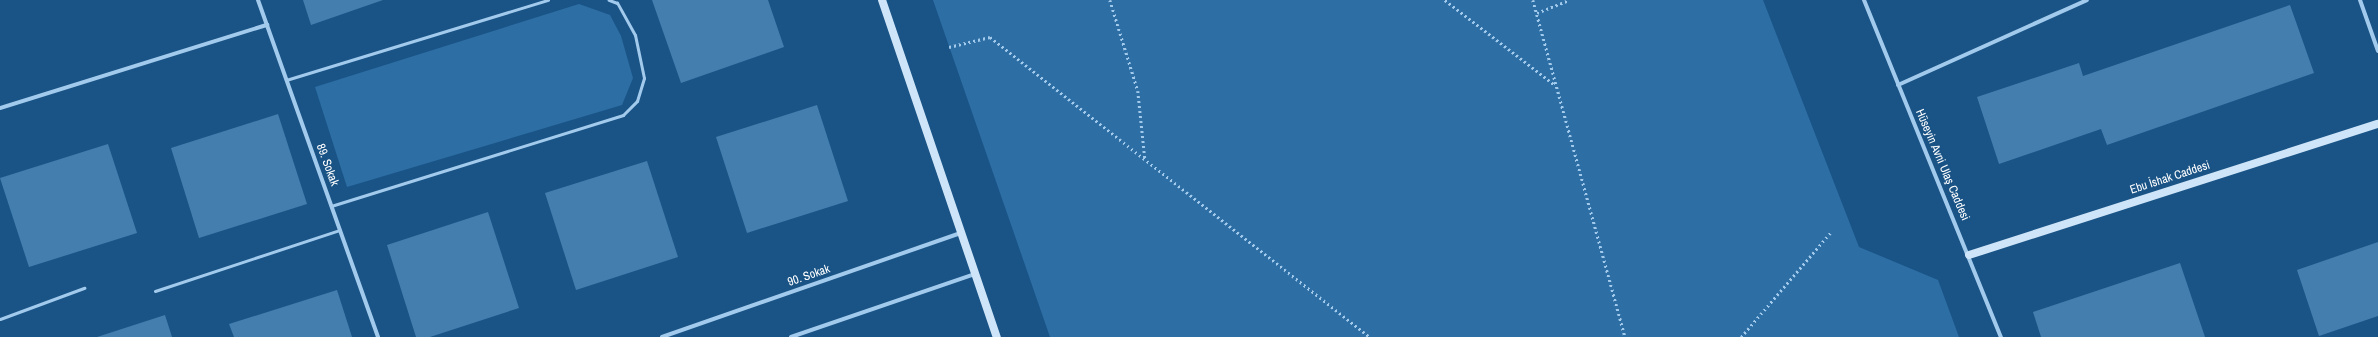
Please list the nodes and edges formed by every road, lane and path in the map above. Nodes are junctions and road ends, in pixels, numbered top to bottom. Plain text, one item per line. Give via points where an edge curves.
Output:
1 (258, 0) edge
2 (548, 0) edge
3 (609, 0) edge
4 (882, 0) edge
5 (1110, 0) edge
6 (1445, 0) edge
7 (1533, 0) edge
8 (1570, 0) edge
9 (1864, 0) edge
10 (2087, 0) edge
11 (2360, 0) edge
12 (1537, 13) junction
13 (267, 25) junction
14 (949, 47) dead end
15 (2378, 51) edge
16 (286, 80) junction
17 (1555, 85) junction
18 (1898, 85) junction
19 (0, 108) edge
20 (2378, 124) edge
21 (1145, 159) junction
22 (331, 206) junction
23 (339, 230) junction
24 (962, 233) junction
25 (1830, 233) dead end
26 (1969, 255) junction
27 (975, 274) junction
28 (84, 288) dead end
29 (155, 291) dead end
30 (0, 318) edge
31 (378, 337) edge
32 (662, 337) edge
33 (791, 337) edge
34 (997, 337) edge
35 (1370, 337) edge
36 (1625, 337) edge
37 (1741, 337) edge
38 (2001, 337) edge

1 - 13 street, 89. Sokak
2 - 16 lane
3 - 22 lane via 617,3 635,35 644,78 637,100 623,115
4 - 24 street
5 - 21 path via 1138,91
6 - 17 path
7 - 12 path
8 - 12 path
9 - 18 street, Hüseyin Avni Ulaş Caddesi
10 - 18 street
11 - 15 street
12 - 17 path
13 - 16 street, 89. Sokak
13 - 19 street
14 - 21 path via 990,37
16 - 22 street, 89. Sokak
17 - 36 path
18 - 26 street, Hüseyin Avni Ulaş Caddesi
20 - 26 street, Ebu İshak Caddesi
21 - 35 path
22 - 23 street, 89. Sokak
23 - 29 lane
23 - 31 street, 89. Sokak
24 - 27 street
24 - 32 street, 90. Sokak
25 - 37 path
26 - 38 street, Hüseyin Avni Ulaş Caddesi
27 - 33 street
27 - 34 street
28 - 30 lane

